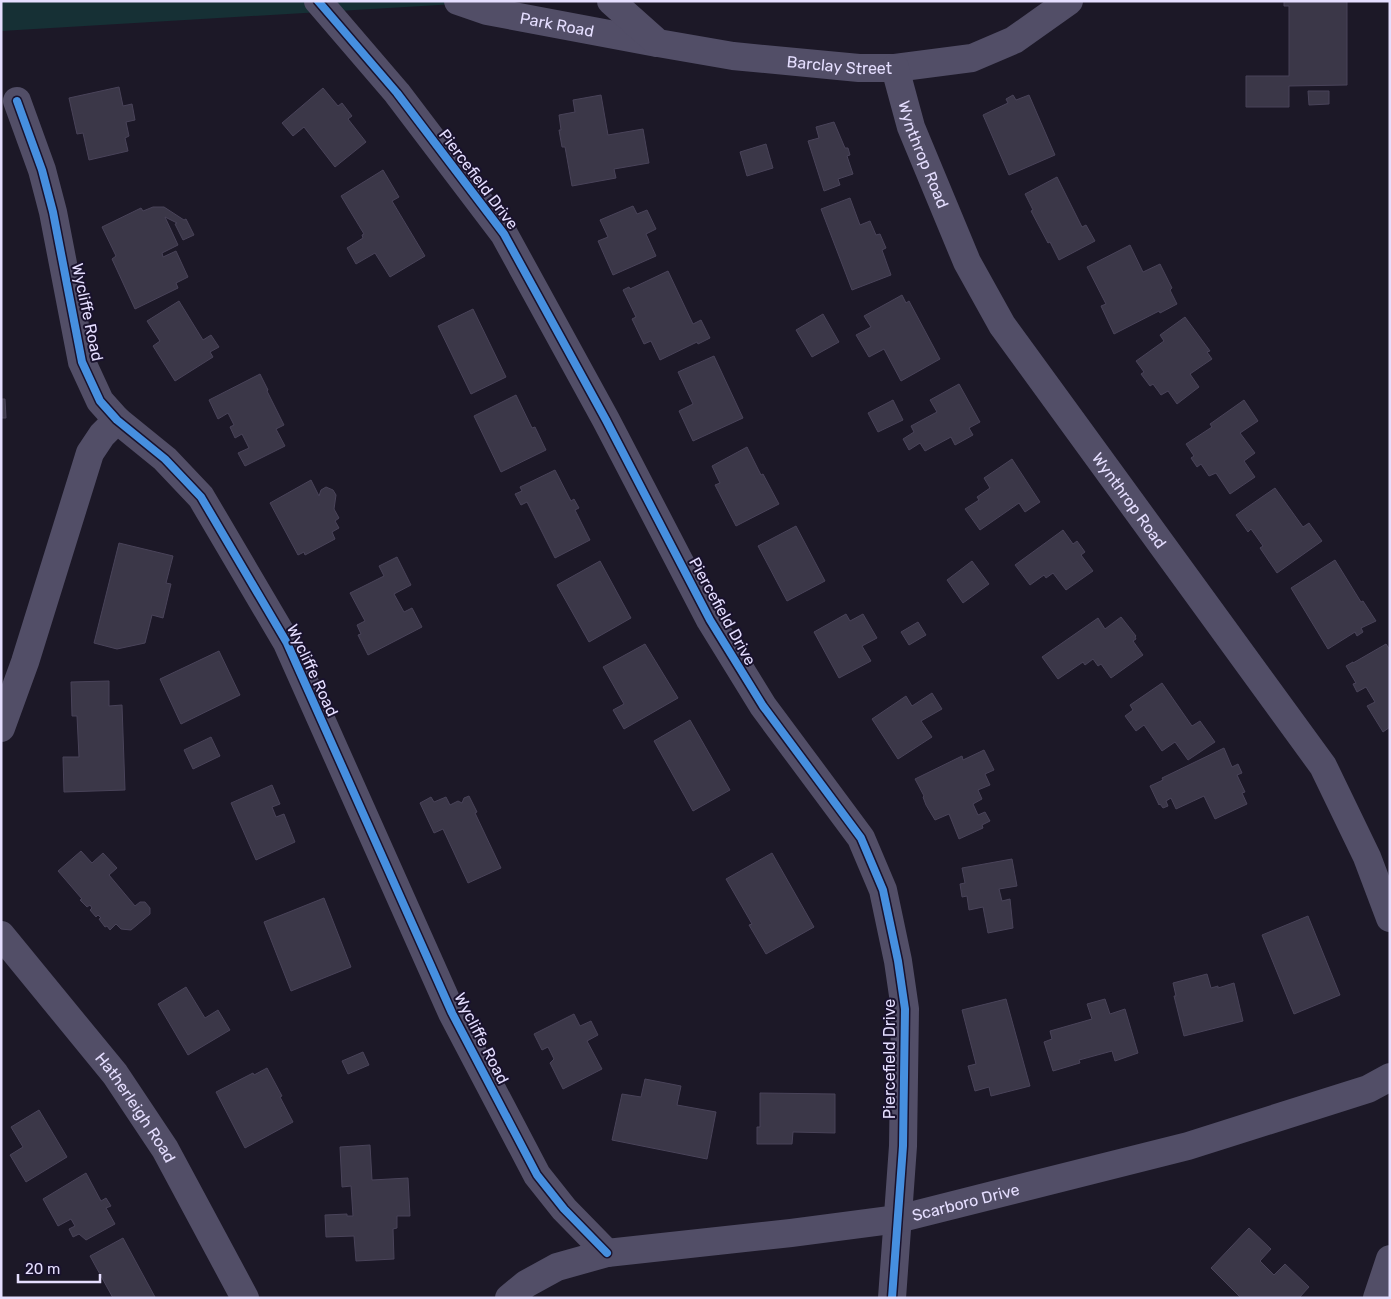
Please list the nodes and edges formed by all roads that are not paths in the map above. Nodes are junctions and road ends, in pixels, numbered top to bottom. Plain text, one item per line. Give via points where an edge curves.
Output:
1 (318, 1) edge
2 (458, 1) edge
3 (611, 1) edge
4 (1069, 1) edge
5 (658, 43) junction
6 (895, 68) junction
7 (17, 101) dead end
8 (117, 420) junction
9 (1, 728) edge
10 (1390, 918) edge
11 (1, 935) edge
12 (1390, 1077) edge
13 (898, 1219) junction
14 (607, 1253) junction
15 (1390, 1259) edge
16 (245, 1298) edge
17 (509, 1298) edge
18 (892, 1298) edge
19 (1377, 1298) edge

1 - 13 street, Piercefield Drive via 397,93 504,234 710,620 762,706 861,838 883,890 905,1009 903,1146
2 - 5 street, Park Road via 487,11
3 - 5 street
4 - 6 street, Barclay Street via 1014,40 972,58
5 - 6 street, Barclay Street via 733,56 859,68
6 - 10 street, Wynthrop Road via 911,128 967,262 1002,324 1322,766 1367,857
7 - 8 street, Wycliffe Road via 53,212 82,362 100,401
8 - 9 street via 90,454
8 - 14 street, Wycliffe Road via 165,459 201,497 277,626 452,1013 528,1158 564,1209
11 - 16 street, Hatherleigh Road via 115,1074 165,1150
12 - 13 street, Scarboro Drive via 1368,1089 1188,1146
13 - 14 street, Scarboro Drive
13 - 18 street, Piercefield Drive
14 - 17 street, Scarboro Drive via 557,1267 526,1284
15 - 19 street

